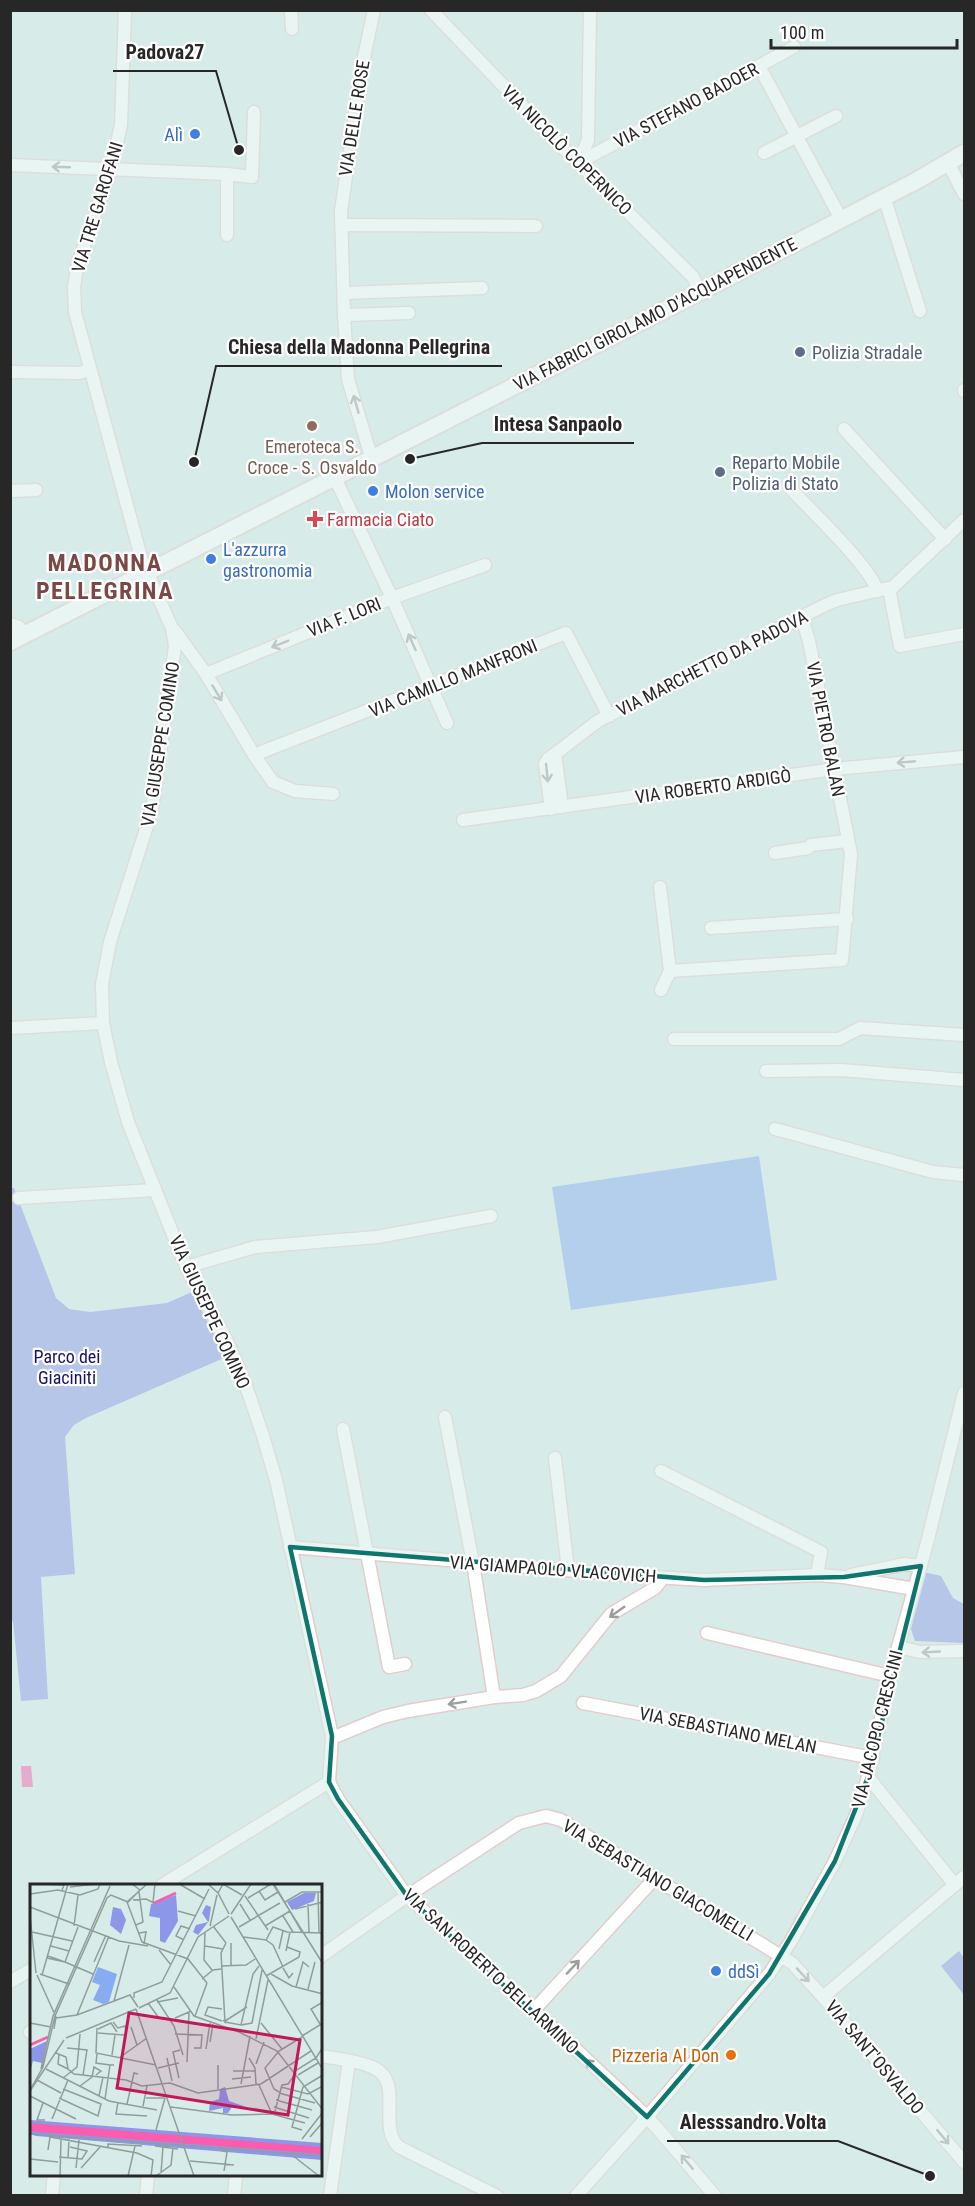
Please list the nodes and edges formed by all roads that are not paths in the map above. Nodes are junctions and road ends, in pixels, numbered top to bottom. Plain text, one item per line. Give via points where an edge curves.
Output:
1 (125, 10) edge
2 (291, 10) edge
3 (374, 10) edge
4 (431, 10) edge
5 (590, 10) edge
6 (292, 29) dead end
7 (794, 47) dead end
8 (759, 66) junction
9 (254, 112) dead end
10 (836, 116) dead end
11 (796, 137) junction
12 (764, 153) dead end
13 (964, 153) edge
14 (578, 163) junction
15 (948, 163) junction
16 (10, 165) edge
17 (111, 169) junction
18 (227, 174) junction
19 (964, 194) edge
20 (882, 198) junction
21 (841, 219) junction
22 (342, 225) junction
23 (536, 226) dead end
24 (227, 235) dead end
25 (482, 288) dead end
26 (700, 292) junction
27 (344, 293) junction
28 (920, 311) dead end
29 (409, 313) dead end
30 (344, 315) junction
31 (90, 370) junction
32 (10, 372) edge
33 (844, 429) dead end
34 (372, 460) junction
35 (335, 478) junction
36 (36, 490) dead end
37 (792, 490) dead end
38 (10, 491) edge
39 (964, 520) edge
40 (945, 538) junction
41 (485, 565) dead end
42 (146, 573) junction
43 (883, 590) junction
44 (392, 598) junction
45 (802, 618) junction
46 (10, 624) edge
47 (172, 628) junction
48 (964, 634) edge
49 (17, 639) edge
50 (206, 674) junction
51 (432, 687) junction
52 (609, 716) junction
53 (447, 723) dead end
54 (254, 755) junction
55 (964, 757) edge
56 (835, 769) junction
57 (333, 794) dead end
58 (556, 808) junction
59 (463, 820) dead end
60 (847, 841) junction
61 (775, 853) dead end
62 (660, 887) dead end
63 (847, 919) junction
64 (711, 928) dead end
65 (670, 971) junction
66 (661, 990) dead end
67 (103, 1023) junction
68 (10, 1028) edge
69 (964, 1035) edge
70 (674, 1039) dead end
71 (766, 1071) dead end
72 (964, 1080) edge
73 (775, 1129) dead end
74 (964, 1175) edge
75 (155, 1190) junction
76 (20, 1198) dead end
77 (491, 1216) dead end
78 (186, 1267) junction
79 (964, 1393) edge
80 (445, 1417) dead end
81 (343, 1429) dead end
82 (555, 1458) dead end
83 (661, 1471) dead end
84 (290, 1547) junction
85 (366, 1554) junction
86 (473, 1563) junction
87 (921, 1566) junction
88 (568, 1570) junction
89 (817, 1575) junction
90 (844, 1577) junction
91 (663, 1578) junction
92 (914, 1589) junction
93 (707, 1633) dead end
94 (898, 1647) junction
95 (964, 1651) edge
96 (405, 1664) dead end
97 (890, 1676) junction
98 (494, 1697) junction
99 (583, 1702) dead end
100 (332, 1736) junction
101 (873, 1758) junction
102 (868, 1777) junction
103 (329, 1782) junction
104 (655, 1878) junction
105 (960, 1881) edge
106 (164, 1884) edge
107 (407, 1896) junction
108 (322, 1955) edge
109 (781, 1956) junction
110 (30, 1970) edge
111 (10, 1982) edge
112 (824, 1997) junction
113 (534, 2010) junction
114 (322, 2056) edge
115 (349, 2061) junction
116 (647, 2117) junction
117 (964, 2162) edge
118 (54, 2176) edge
119 (148, 2176) edge
120 (236, 2176) edge
121 (52, 2196) edge
122 (146, 2196) edge
123 (234, 2196) edge
124 (330, 2196) edge
125 (496, 2196) edge
126 (576, 2196) edge
127 (715, 2196) edge

1 - 17 street, VIA TRE GAROFANI via 121,125
2 - 6 street
3 - 22 street, VIA DELLE ROSE via 344,180
4 - 14 street, VIA NICOLÒ COPERNICO
5 - 14 street via 588,140
7 - 8 street, VIA STEFANO BADOER
8 - 11 street
8 - 14 street, VIA STEFANO BADOER
9 - 18 street via 252,177
10 - 11 street
11 - 12 street
11 - 21 street
13 - 15 main road, VIA FABRICI GIROLAMO D'ACQUAPENDENTE
14 - 26 street, VIA NICOLÒ COPERNICO via 693,277
15 - 19 street
15 - 20 main road, VIA FABRICI GIROLAMO D'ACQUAPENDENTE
17 -> 16 street
17 - 18 street
17 - 31 street, VIA TRE GAROFANI via 78,263 74,287 75,312
18 - 24 street
20 - 21 main road, VIA FABRICI GIROLAMO D'ACQUAPENDENTE
20 - 28 street
21 - 26 main road, VIA FABRICI GIROLAMO D'ACQUAPENDENTE
22 - 23 street
22 - 27 street, VIA DELLE ROSE
25 - 27 street
26 - 34 main road, VIA FABRICI GIROLAMO D'ACQUAPENDENTE
27 - 30 street, VIA DELLE ROSE
29 - 30 street
34 -> 30 street, VIA DELLE ROSE via 348,379
31 - 32 street
31 - 42 street, VIA TRE GAROFANI
33 - 40 street
34 - 35 main road, VIA FABRICI GIROLAMO D'ACQUAPENDENTE
35 - 42 main road, VIA FABRICI GIROLAMO D'ACQUAPENDENTE
35 - 44 street
36 - 38 street
37 - 43 street
39 - 40 street, VIA MARCHETTO DA PADOVA
40 - 43 street, VIA MARCHETTO DA PADOVA
41 - 44 street, VIA F. LORI
42 - 47 street, VIA GIUSEPPE COMINO
42 - 49 main road, VIA FABRICI GIROLAMO D'ACQUAPENDENTE
43 - 45 street, VIA MARCHETTO DA PADOVA via 837,600
43 - 48 street via 900,646
44 -> 50 street, VIA F. LORI
51 -> 44 street
45 - 52 street, VIA MARCHETTO DA PADOVA
45 - 56 street, VIA PIETRO BALAN
46 - 49 street via 19,627
47 - 50 street
47 - 67 street, VIA GIUSEPPE COMINO via 175,657 158,783 110,942 102,984
50 -> 54 street
51 - 52 street, VIA CAMILLO MANFRONI via 566,633
51 - 53 street
51 - 54 street, VIA CAMILLO MANFRONI
52 - 58 street, VIA MARCHETTO DA PADOVA via 555,754
54 - 57 street via 273,782 295,791
55 -> 56 street, VIA ROBERTO ARDIGÒ
56 - 58 street, VIA ROBERTO ARDIGÒ
56 - 60 street, VIA PIETRO BALAN
58 - 59 street, VIA ROBERTO ARDIGÒ
60 - 61 street
60 - 63 street, VIA PIETRO BALAN via 851,864
62 - 65 street
63 - 64 street
63 - 65 street, VIA PIETRO BALAN via 842,960
65 - 66 street
67 - 68 street
67 - 75 street, VIA GIUSEPPE COMINO via 128,1122
69 - 70 street via 860,1028 839,1039
71 - 72 street via 841,1070
73 - 74 street via 933,1172
75 - 76 street
75 - 78 street, VIA GIUSEPPE COMINO
77 - 78 street via 377,1237 255,1247
78 - 84 street, VIA GIUSEPPE COMINO via 225,1336 245,1383 276,1480
79 - 87 street, VIA JACOPO CRESCINI
80 - 86 street
81 - 85 street
82 - 88 street
83 - 89 street via 821,1551
84 - 85 street, VIA GIAMPAOLO VLACOVICH
84 - 100 street, VIA GIUSEPPE COMINO
85 - 86 street, VIA GIAMPAOLO VLACOVICH
85 - 96 street via 389,1668
86 - 88 street, VIA GIAMPAOLO VLACOVICH
86 - 98 street
87 - 90 street, VIA GIAMPAOLO VLACOVICH via 905,1564
87 - 92 street, VIA JACOPO CRESCINI
88 - 91 street, VIA GIAMPAOLO VLACOVICH
89 - 90 street, VIA GIAMPAOLO VLACOVICH
89 - 91 street, VIA GIAMPAOLO VLACOVICH
90 - 92 street, VIA GIAMPAOLO VLACOVICH
91 -> 98 street via 655,1588 611,1614 561,1676 536,1691
92 - 94 street, VIA JACOPO CRESCINI
93 - 97 street
95 -> 94 street via 920,1652
94 - 97 street, VIA JACOPO CRESCINI
97 - 101 street, VIA JACOPO CRESCINI
98 -> 100 street via 383,1717
99 - 101 street, VIA SEBASTIANO MELAN
100 - 103 street, VIA GIUSEPPE COMINO
101 - 102 street, VIA JACOPO CRESCINI
102 - 105 street
102 - 109 street, VIA JACOPO CRESCINI via 835,1861
103 - 106 street
103 - 107 street, VIA SAN ROBERTO BELLARMINO
104 - 107 street, VIA SEBASTIANO GIACOMELLI via 561,1820 546,1816 519,1823
104 - 109 street, VIA SEBASTIANO GIACOMELLI
113 -> 104 street
105 - 112 street
107 - 108 street, VIA SEBASTIANO GIACOMELLI
107 - 113 street, VIA SAN ROBERTO BELLARMINO
109 -> 112 street, VIA SANT'OSVALDO
109 - 116 street, VIA JACOPO CRESCINI
110 - 111 street
112 -> 117 street, VIA SANT'OSVALDO
116 -> 113 street, VIA SAN ROBERTO BELLARMINO
114 - 115 street
115 - 124 street
115 - 125 street via 372,2067 387,2082 390,2136 399,2147
116 - 126 street, VIA JACOPO CRESCINI
127 -> 116 street, VIA SAN ROBERTO BELLARMINO
118 - 121 street
119 - 122 street
120 - 123 street

